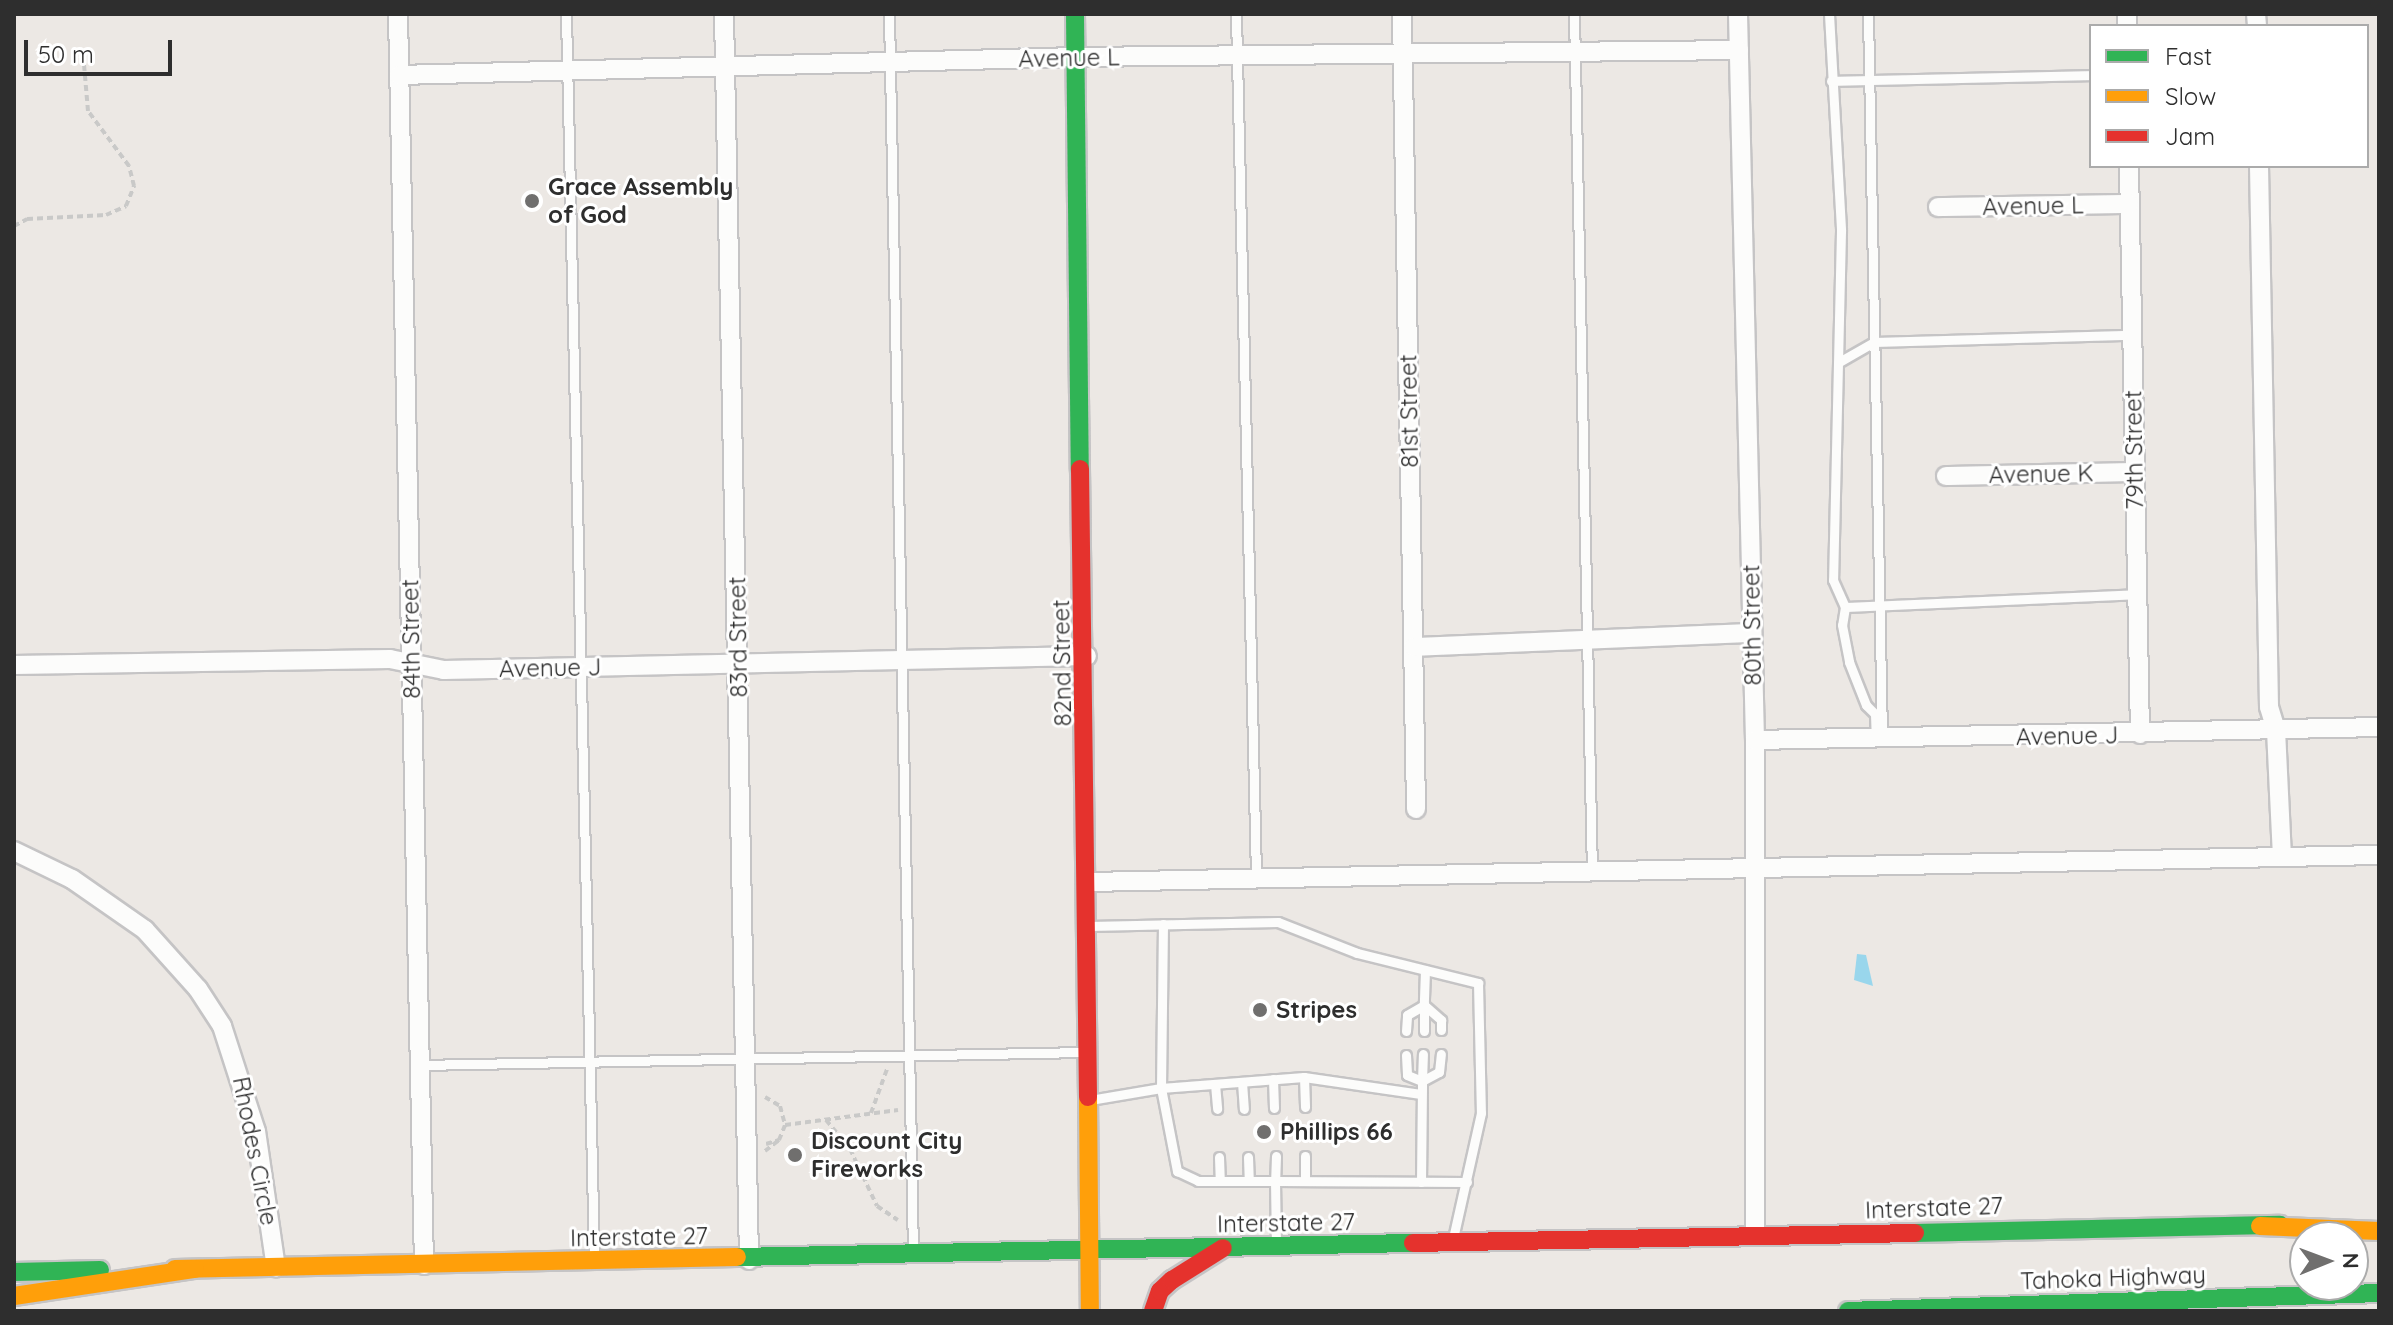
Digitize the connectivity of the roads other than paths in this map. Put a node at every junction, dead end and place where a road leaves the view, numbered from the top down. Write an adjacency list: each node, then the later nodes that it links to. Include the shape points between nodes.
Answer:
1 (398, 14): 20 (street, 84th Street)
2 (566, 14): 19 (lane)
3 (724, 14): 18 (street, 83rd Street)
4 (889, 14): 17 (lane)
5 (1075, 14): 16 (main road, 82nd Street)
6 (1236, 14): 15 (lane)
7 (1402, 14): 14 (street, 81st Street)
8 (1574, 14): 13 (lane)
9 (1738, 14): 12 (street, 80th Street)
10 (1829, 14): 23 (lane)
11 (1868, 14): 22 (lane)
12 (1739, 50): 13 (street, Avenue L); 36 (street, 80th Street)
13 (1575, 52): 14 (street, Avenue L); 37 (lane)
14 (1403, 54): 15 (street, Avenue L); 38 (street, 81st Street)
15 (1237, 56): 16 (street, Avenue L); 56 (lane)
16 (1076, 57): 17 (street, Avenue L); 39 (main road, 82nd Street)
17 (889, 62): 18 (street, Avenue L); 40 (lane)
18 (726, 66): 19 (street, Avenue L); 43 (street, 83rd Street)
19 (568, 70): 20 (street, Avenue L); 44 (lane)
20 (399, 75): 41 (street, 84th Street)
21 (2089, 75): 22 (lane)
22 (1869, 79): 23 (lane); 29 (lane)
23 (1831, 81): 30 (lane, via 1840,159)
24 (2129, 168): 26 (street, 79th Street)
25 (2259, 168): 46 (street, via 2269,707)
26 (2129, 204): 27 (street, Avenue L); 28 (street, 79th Street)
27 (1938, 207)
28 (2132, 335): 29 (lane); 31 (street, 79th Street)
29 (1874, 342): 30 (lane); 34 (lane)
30 (1839, 362): 35 (lane, via 1833,580)
31 (2135, 472): 32 (street, Avenue K); 33 (street, 79th Street)
32 (1946, 476)
33 (2137, 594): 34 (lane); 47 (street, 79th Street)
34 (1879, 603): 35 (lane); 48 (lane)
35 (1845, 607): 48 (lane, via 1842,625 1849,662 1875,714)
36 (1752, 633): 37 (street); 49 (street, 80th Street)
37 (1583, 638): 38 (street); 55 (lane)
38 (1414, 647): 50 (street, 81st Street)
39 (1087, 656): 40 (street, Avenue J); 57 (main road, 82nd Street)
40 (900, 661): 43 (street, Avenue J); 66 (lane)
41 (411, 664): 42 (street, Avenue J, via 390,659); 44 (street, Avenue J, via 444,670); 72 (street, 84th Street)
42 (14, 665)
43 (738, 665): 44 (street, Avenue J); 70 (street, 83rd Street)
44 (579, 667): 71 (lane)
45 (2379, 727): 46 (street, Avenue J)
46 (2276, 730): 47 (street, Avenue J); 53 (street)
47 (2140, 734): 48 (street, Avenue J)
48 (1879, 739): 49 (street, Avenue J)
49 (1755, 740): 54 (street, 80th Street)
50 (1416, 809)
51 (14, 851): 107 (street, Rhodes Circle, via 72,879 145,930 198,989 222,1026 256,1131)
52 (2379, 855): 53 (street)
53 (2282, 856): 54 (street)
54 (1754, 868): 55 (street); 98 (street, 80th Street)
55 (1592, 871): 56 (street)
56 (1256, 877): 57 (street)
57 (1089, 882): 59 (main road, 82nd Street)
58 (1163, 924): 59 (lane); 60 (lane, via 1278,922 1357,953); 78 (lane)
59 (1089, 926): 65 (main road, 82nd Street)
60 (1425, 970): 61 (lane); 94 (lane, via 1478,983 1481,1113)
61 (1424, 1005): 62 (lane, via 1441,1020); 63 (lane, via 1407,1015); 64 (lane)
62 (1441, 1030)
63 (1406, 1031)
64 (1424, 1031)
65 (1086, 1052): 66 (lane); 80 (main road, 82nd Street)
66 (908, 1054): 70 (lane); 103 (lane)
67 (1423, 1054): 75 (lane)
68 (1441, 1054): 75 (lane, via 1439,1072)
69 (1406, 1055): 75 (lane, via 1407,1075)
70 (745, 1058): 71 (lane); 104 (street, 83rd Street, via 754,1152)
71 (589, 1062): 72 (lane); 105 (lane)
72 (420, 1065): 106 (street, 84th Street)
73 (1304, 1077): 74 (lane); 79 (lane); 81 (lane)
74 (1273, 1079): 76 (lane); 82 (lane)
75 (1422, 1081): 79 (lane)
76 (1242, 1082): 77 (lane); 84 (lane)
77 (1215, 1084): 78 (lane); 83 (lane)
78 (1161, 1088): 80 (lane); 89 (lane, via 1177,1171 1198,1181)
79 (1421, 1094): 93 (lane)
80 (1087, 1101): 102 (main road, 82nd Street)
81 (1305, 1107)
82 (1274, 1108)
83 (1217, 1109)
84 (1244, 1109)
85 (1276, 1156): 91 (lane)
86 (1305, 1156): 92 (lane)
87 (1219, 1157): 89 (lane)
88 (1248, 1157): 90 (lane)
89 (1220, 1181): 90 (lane)
90 (1249, 1181): 91 (lane)
91 (1275, 1181): 92 (lane); 100 (lane)
92 (1305, 1181): 93 (lane)
93 (1421, 1182): 94 (lane)
94 (1467, 1182): 99 (lane)
95 (2379, 1220): 96 (main road, Interstate 27)
96 (2260, 1226): 97 (main road); 98 (main road, Interstate 27)
97 (2379, 1231)
98 (1755, 1236): 99 (main road, Interstate 27)
99 (1452, 1243): 100 (main road, Interstate 27)
100 (1276, 1247): 101 (main road, Interstate 27)
101 (1223, 1248): 102 (main road, Interstate 27); 113 (main road, via 1172,1280 1160,1291)
102 (1089, 1252): 103 (main road, Interstate 27); 112 (main road, 82nd Street)
103 (913, 1256): 104 (main road, Interstate 27)
104 (749, 1260): 105 (main road, Interstate 27)
105 (594, 1262): 106 (main road, Interstate 27)
106 (424, 1265): 107 (main road, Interstate 27)
107 (276, 1268): 108 (main road, Interstate 27)
108 (195, 1269): 109 (main road); 111 (main road)
109 (14, 1272)
110 (2379, 1293): 114 (main road, Tahoka Highway)
111 (14, 1296)
112 (1090, 1311)
113 (1153, 1311)
114 (1848, 1311)

